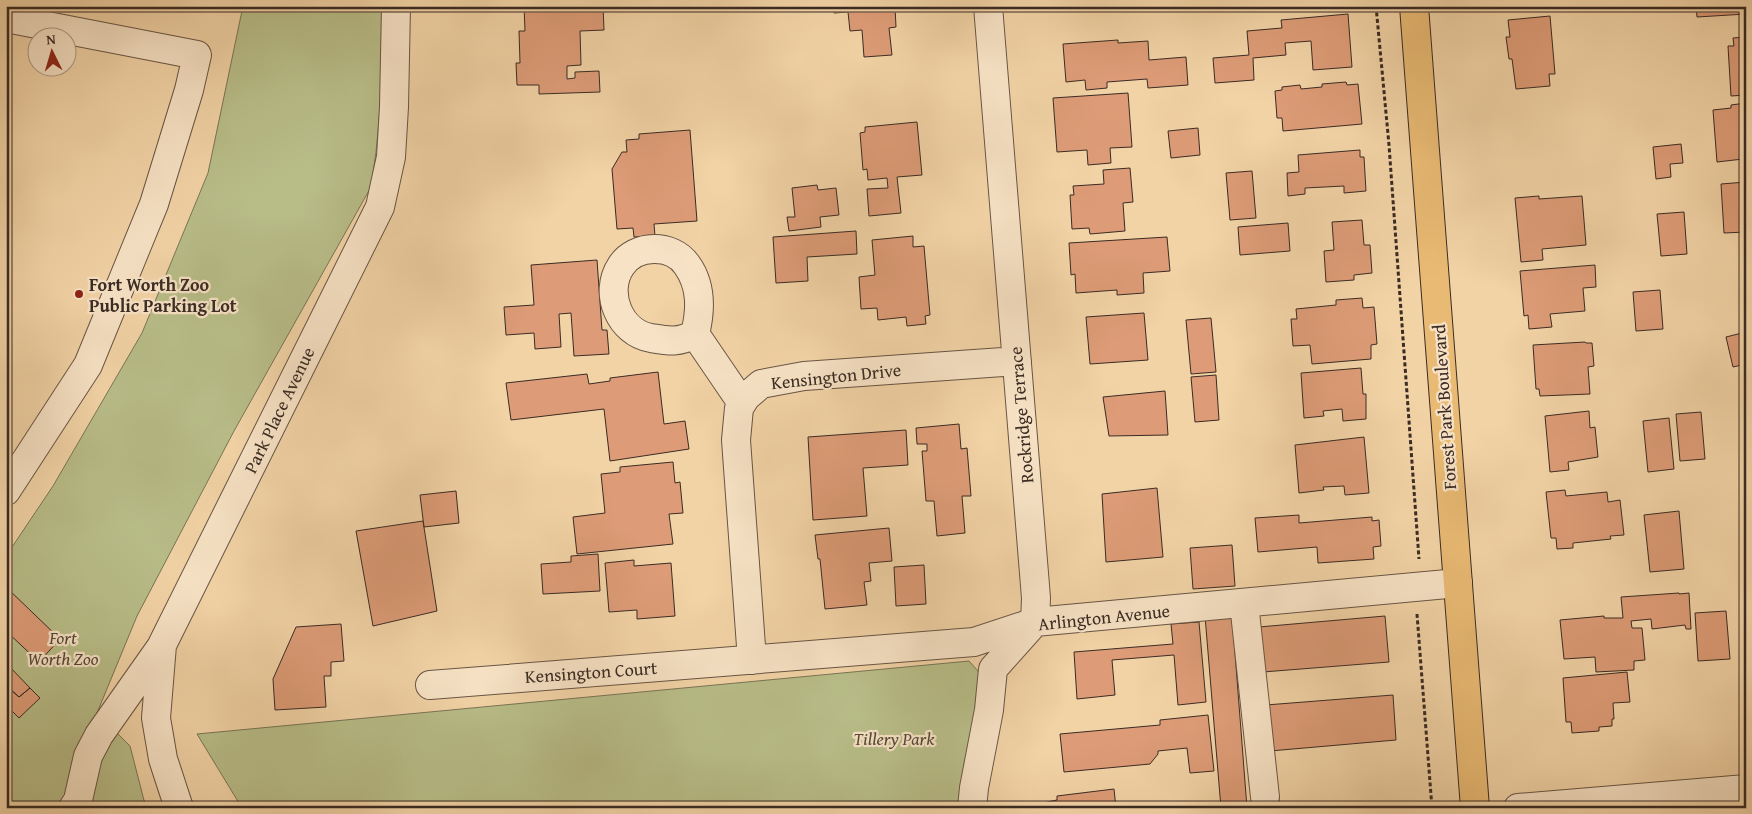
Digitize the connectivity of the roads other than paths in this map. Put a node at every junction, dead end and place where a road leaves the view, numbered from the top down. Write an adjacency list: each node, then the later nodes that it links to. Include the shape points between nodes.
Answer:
1 (396, 6): 12 (street, Park Place Avenue, via 391,157 380,207)
2 (988, 6): 6 (street, Rockridge Terrace)
3 (1414, 6): 9 (main road, Forest Park Boulevard)
4 (6, 18): 8 (street, via 197,55 154,204 88,365)
5 (695, 334): 7 (street)
6 (1017, 362): 7 (street, Kensington Drive, via 804,376 761,384); 11 (street, Rockridge Terrace, via 1036,598)
7 (742, 403): 13 (street, via 736,440)
8 (6, 491)
9 (1458, 583): 10 (street, Arlington Avenue); 20 (main road, Forest Park Boulevard)
10 (1244, 603): 11 (street, Arlington Avenue); 16 (street)
11 (1035, 622): 13 (street, Arlington Avenue, via 974,642); 19 (street, via 994,669)
12 (162, 645): 17 (street, via 88,756 78,800); 18 (street, Park Place Avenue, via 156,718 163,759)
13 (752, 660): 14 (street, Kensington Court)
14 (430, 685)
15 (1746, 789): 21 (street)
16 (1265, 797)
17 (73, 808)
18 (179, 808)
19 (972, 808)
20 (1475, 808)
21 (1518, 808)

